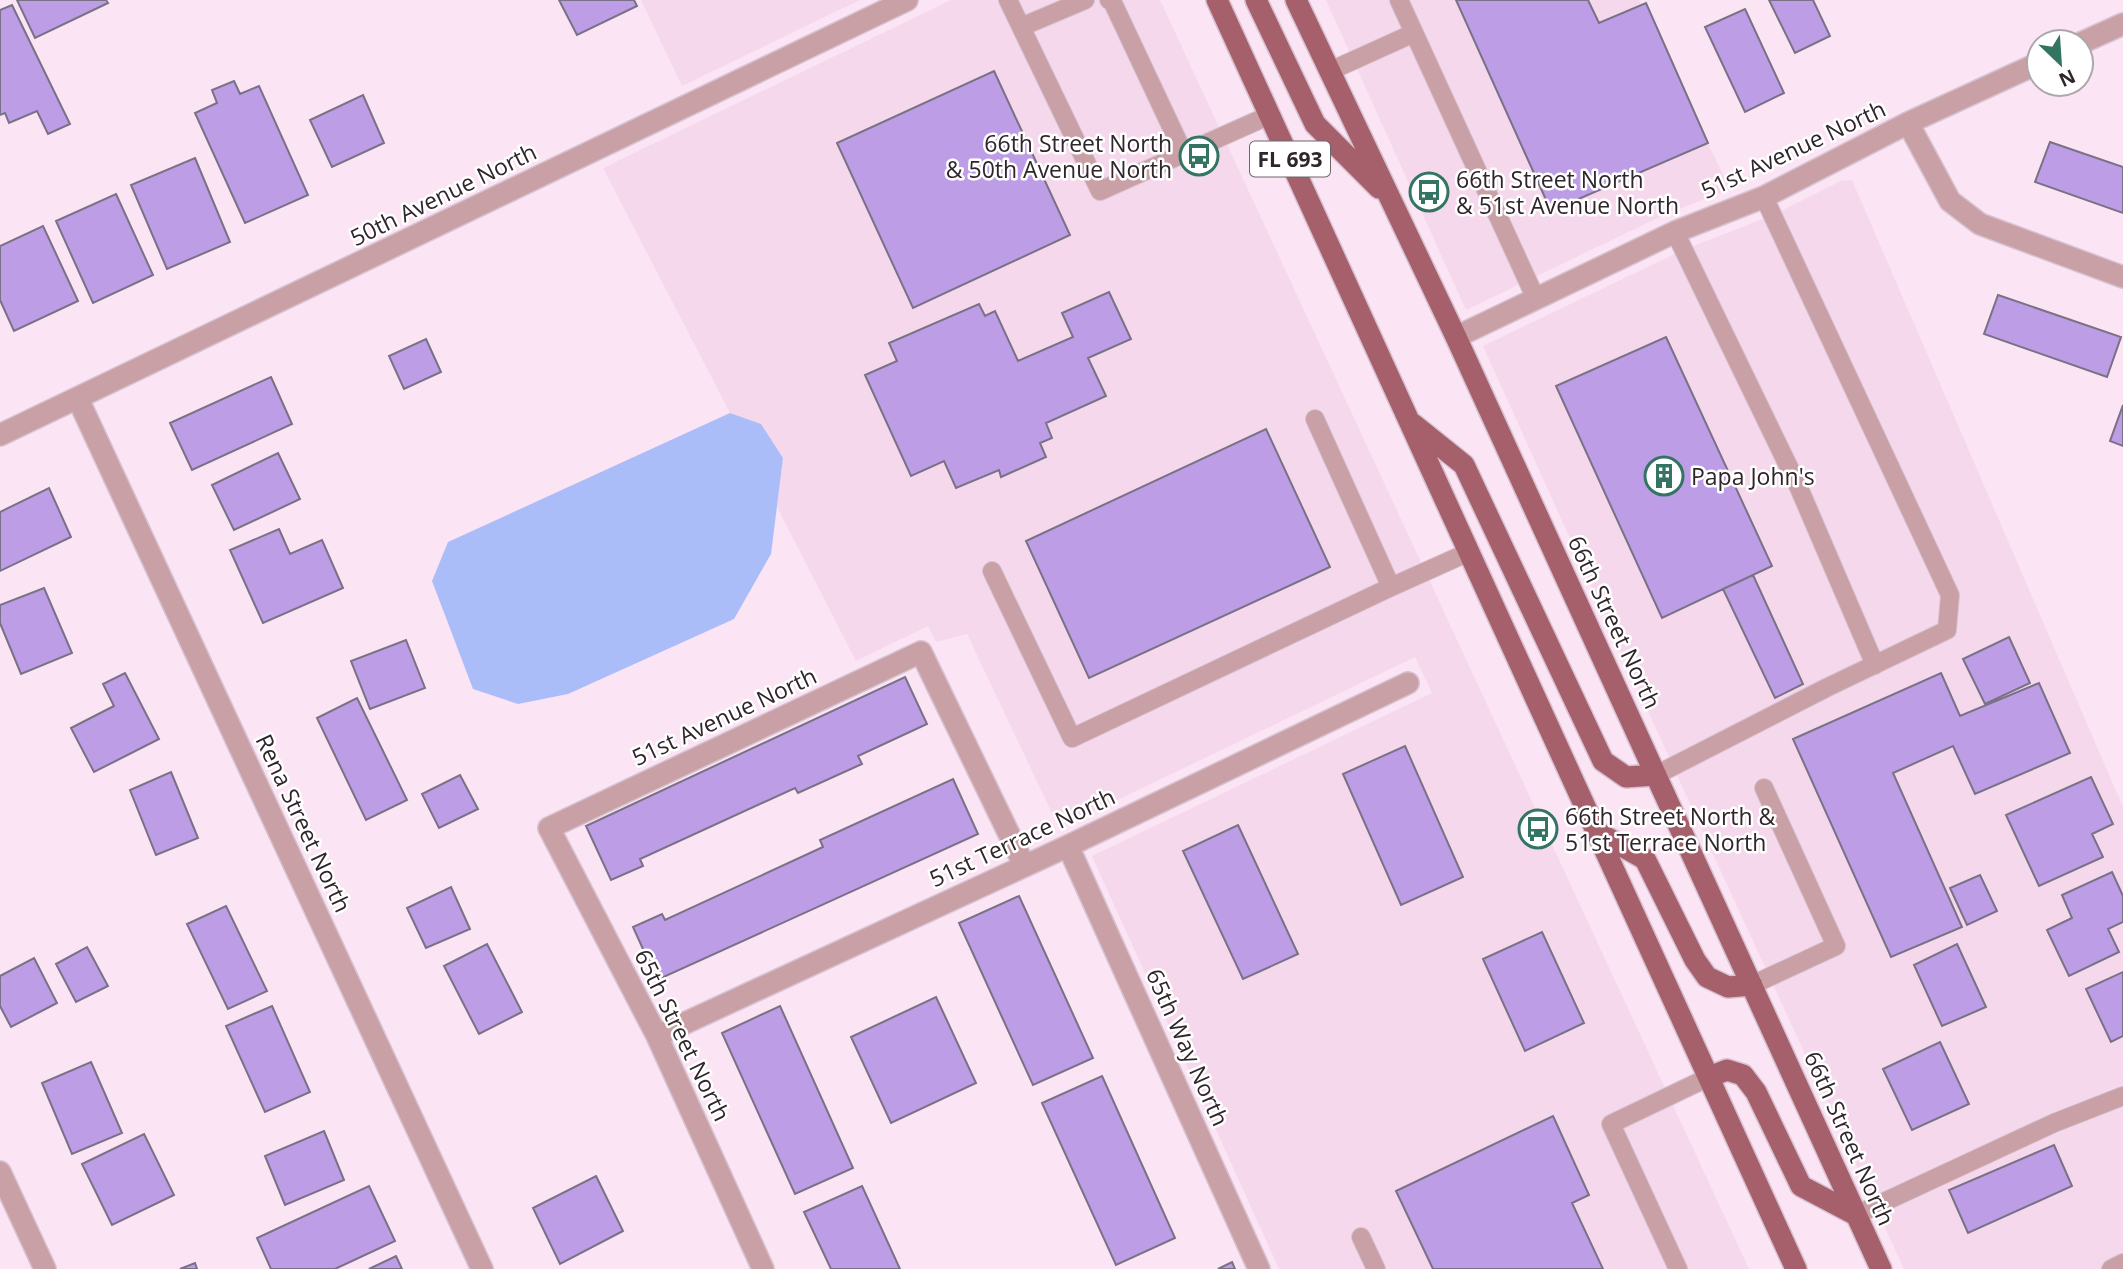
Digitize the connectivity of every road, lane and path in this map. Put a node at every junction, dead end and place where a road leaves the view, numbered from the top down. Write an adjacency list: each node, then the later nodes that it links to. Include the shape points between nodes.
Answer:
1 (908, 0): 24 (street, 50th Avenue North)
2 (1008, 0): 10 (lane)
3 (1085, 0): 10 (lane)
4 (1109, 0): 17 (lane)
5 (1217, 0): 15 (main road, FL 693)
6 (1256, 0): 19 (main road, via 1315,124)
7 (1296, 0): 14 (main road, 66th Street North / FL 693)
8 (1399, 0): 11 (lane)
9 (2123, 24): 12 (street)
10 (1021, 27): 17 (lane, via 1100,191)
11 (1415, 33): 14 (lane); 22 (lane)
12 (2095, 37)
13 (2025, 70): 16 (street, 51st Avenue North)
14 (1330, 71): 19 (main road, 66th Street North / FL 693)
15 (1270, 115): 17 (lane); 26 (main road, FL 693)
16 (1908, 124): 18 (street, 51st Avenue North); 21 (street, via 1950,201 1980,224)
17 (1184, 154)
18 (1764, 197): 20 (street, 51st Avenue North); 31 (lane, via 1950,595 1947,631)
19 (1391, 199): 23 (main road, 66th Street North / FL 693)
20 (1675, 232): 22 (street, 51st Avenue North); 31 (lane, via 1798,488)
21 (2123, 277)
22 (1536, 299): 23 (street, 51st Avenue North)
23 (1456, 337): 33 (main road, 66th Street North / FL 693)
24 (78, 399): 27 (street, 50th Avenue North); 48 (street, Rena Street North)
25 (1315, 419): 30 (lane)
26 (1408, 421): 28 (main road, FL 693); 33 (main road, via 1464,465 1603,761 1626,777)
27 (0, 435)
28 (1469, 552): 30 (lane); 36 (main road, FL 693)
29 (992, 571): 30 (lane, via 1072,738)
30 (1391, 587)
31 (1875, 665): 33 (lane)
32 (1408, 683): 37 (street, 51st Terrace North)
33 (1656, 775): 39 (main road, 66th Street North / FL 693)
34 (1764, 788): 39 (lane, via 1836,946)
35 (549, 828): 38 (street, 51st Avenue North, via 921,652); 40 (street, 65th Street North)
36 (1597, 832): 39 (main road, via 1645,859 1707,977 1728,986); 41 (main road, FL 693)
37 (1068, 846): 38 (street, 51st Terrace North); 50 (street, 65th Way North)
38 (1024, 865): 40 (street, 51st Terrace North)
39 (1752, 985): 44 (main road, 66th Street North / FL 693)
40 (657, 1036): 49 (street, 65th Street North)
41 (1709, 1077): 44 (main road, via 1727,1070 1743,1075 1756,1092 1801,1186); 52 (lane, via 1611,1124); 53 (main road, FL 693)
42 (2123, 1097): 44 (lane, via 2054,1123)
43 (0, 1172): 47 (street)
44 (1856, 1215): 54 (main road, 66th Street North / FL 693)
45 (1361, 1237): 51 (lane)
46 (2123, 1264): 55 (lane)
47 (45, 1269)
48 (482, 1269)
49 (763, 1269)
50 (1259, 1269)
51 (1376, 1269)
52 (1678, 1269)
53 (1796, 1269)
54 (1881, 1269)
55 (2110, 1269)

